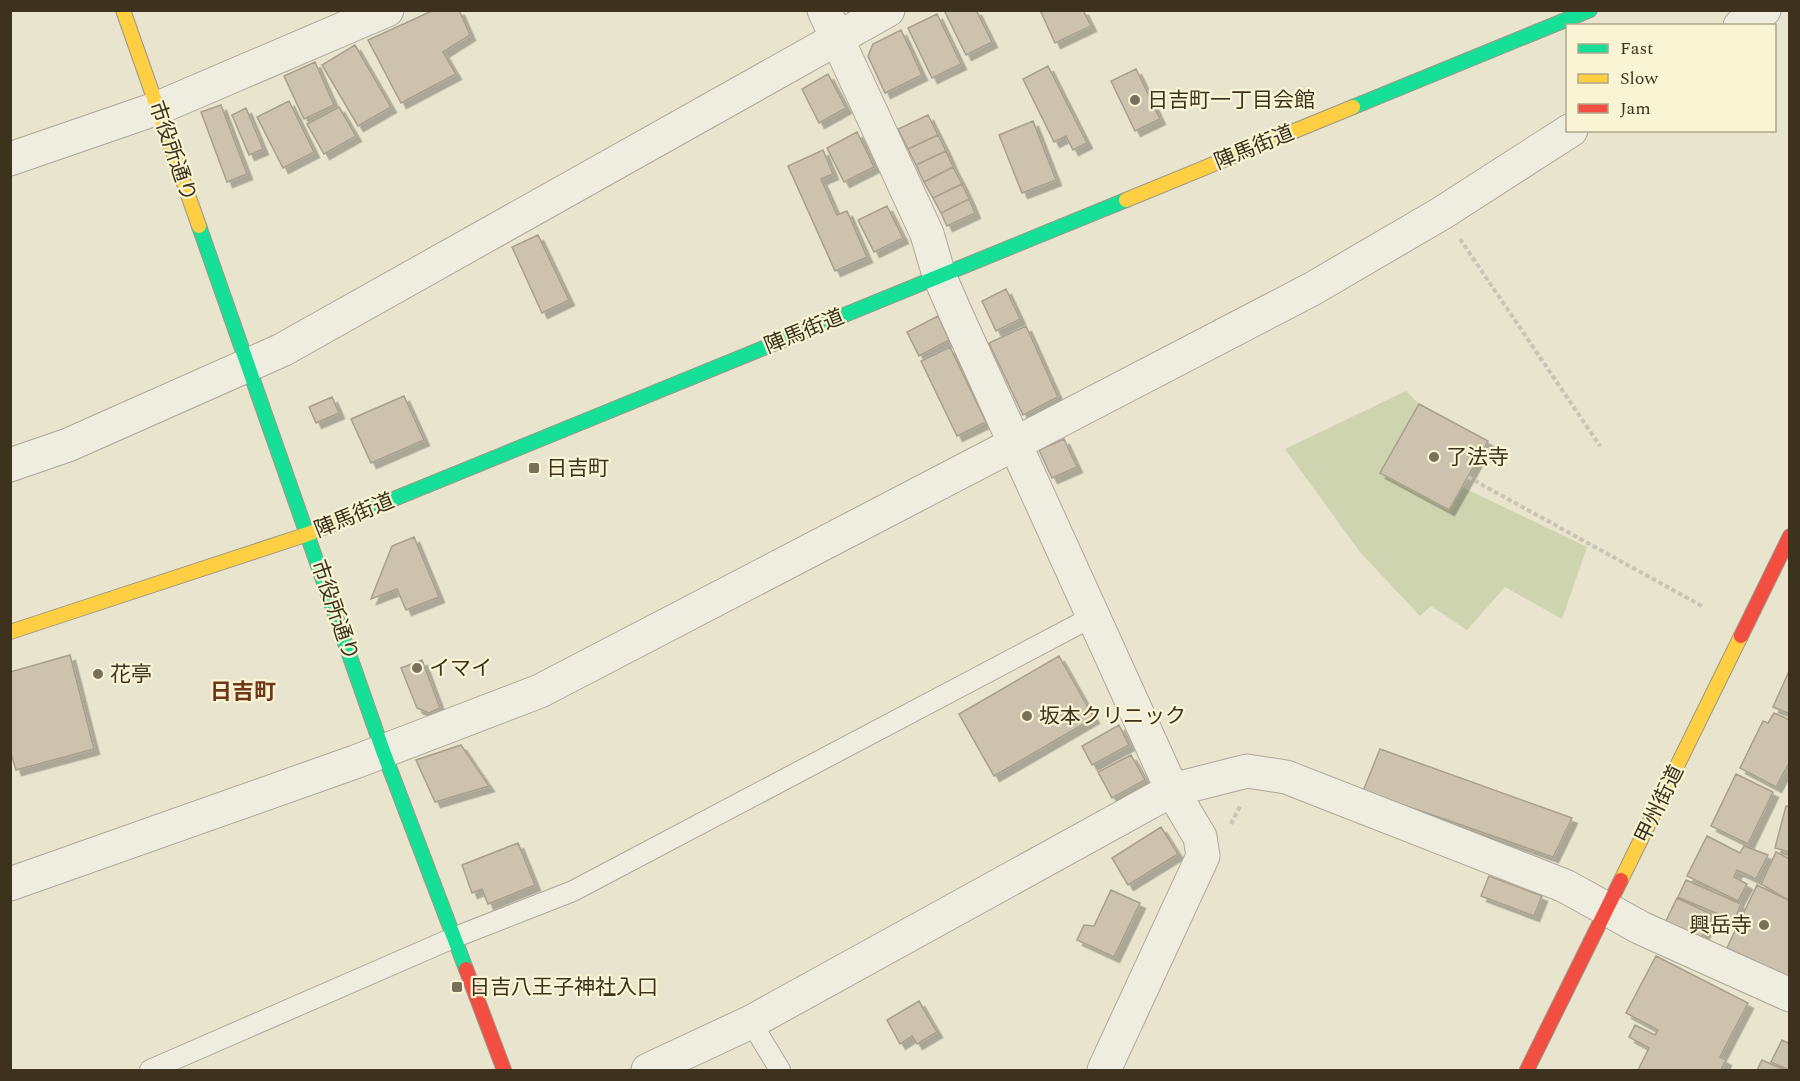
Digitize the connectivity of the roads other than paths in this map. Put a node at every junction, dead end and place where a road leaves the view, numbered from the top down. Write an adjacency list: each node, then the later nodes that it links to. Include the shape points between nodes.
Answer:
1 (123, 10): 9 (main road, 市役所通り)
2 (387, 10): 9 (street)
3 (824, 10): 8 (street)
4 (888, 10): 8 (street)
5 (1590, 10): 12 (main road, 陣馬街道)
6 (1764, 10): 7 (street)
7 (1743, 24)
8 (838, 40): 12 (street, via 927,234); 13 (street)
9 (158, 108): 11 (street); 13 (main road, 市役所通り)
10 (1568, 132): 14 (street, via 1442,213 1312,289)
11 (10, 159)
12 (939, 275): 14 (street); 16 (main road, 陣馬街道)
13 (249, 366): 15 (street, via 68,445); 16 (main road, 市役所通り)
14 (1016, 443): 18 (street); 20 (street, via 540,691)
15 (10, 465)
16 (308, 534): 19 (main road, 陣馬街道); 20 (main road, 市役所通り)
17 (1790, 536): 23 (main road, 甲州街道)
18 (1092, 617): 21 (street); 24 (lane, via 573,891)
19 (10, 632)
20 (383, 751): 22 (street); 24 (main road, 市役所通り)
21 (1172, 790): 23 (street, via 1247,771 1286,777 1565,886); 26 (street); 31 (street, via 1200,837 1203,856)
22 (10, 884)
23 (1606, 909): 25 (street); 32 (main road, 甲州街道)
24 (453, 938): 27 (lane); 28 (main road, 市役所通り)
25 (1790, 994)
26 (751, 1022): 29 (street); 30 (lane)
27 (150, 1071)
28 (504, 1071)
29 (648, 1071)
30 (780, 1071)
31 (1104, 1071)
32 (1527, 1071)

